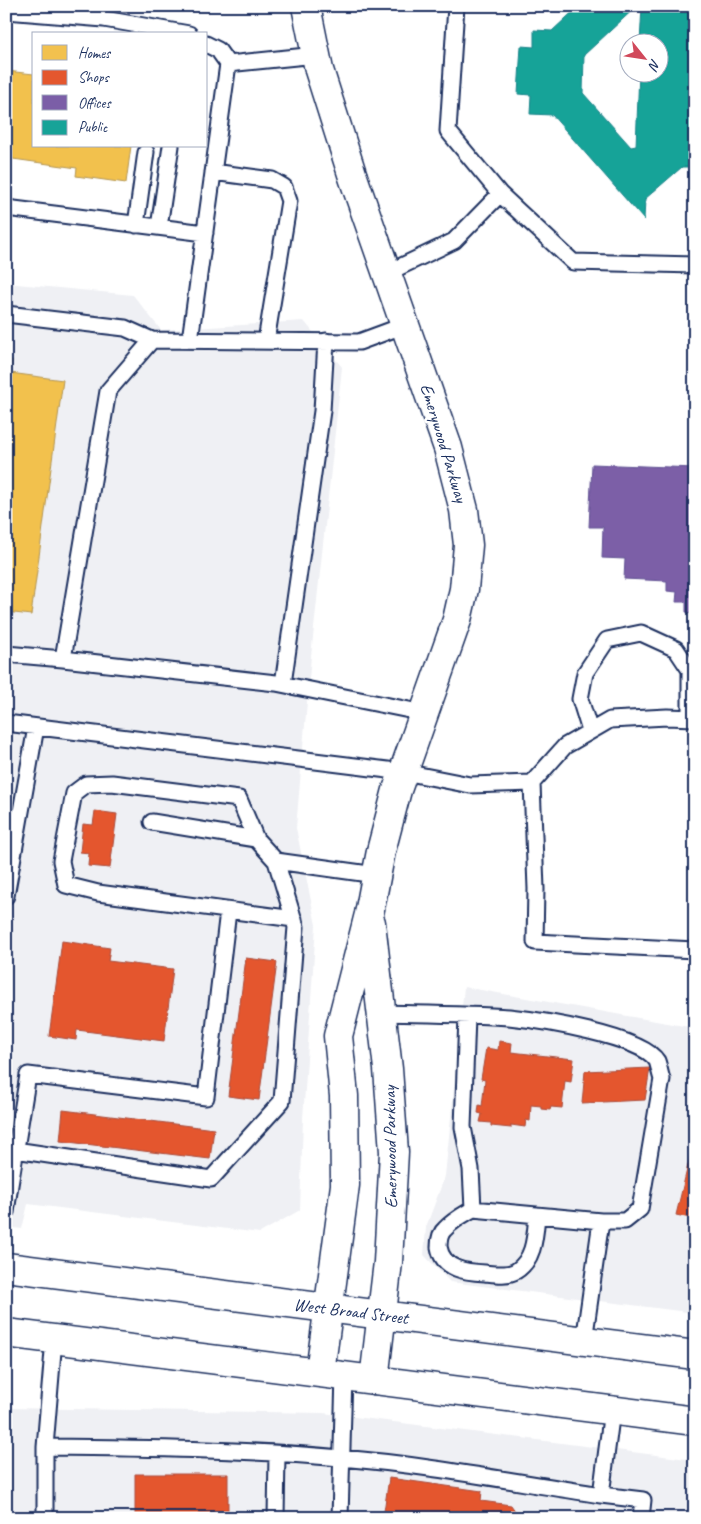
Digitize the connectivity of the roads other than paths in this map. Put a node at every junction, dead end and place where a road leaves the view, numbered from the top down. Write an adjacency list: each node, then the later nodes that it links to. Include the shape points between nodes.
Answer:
1 (306, 6): 6 (street, Emerywood Parkway)
2 (456, 6): 11 (lane, via 448,131)
3 (6, 11): 4 (lane, via 104,19)
4 (177, 32)
5 (208, 45): 7 (lane, via 218,50)
6 (316, 55): 7 (lane); 17 (street, Emerywood Parkway)
7 (228, 64): 10 (lane)
8 (171, 148): 14 (lane)
9 (146, 152): 13 (lane)
10 (213, 172): 15 (lane); 22 (lane, via 272,180 284,187 289,201)
11 (500, 194): 16 (lane, via 573,262); 17 (lane, via 454,241)
12 (6, 208): 13 (lane)
13 (136, 225): 14 (lane)
14 (159, 227): 15 (lane)
15 (205, 234): 21 (lane)
16 (695, 265)
17 (387, 274): 19 (street, Emerywood Parkway)
18 (6, 314): 20 (lane, via 125,328)
19 (405, 325): 23 (lane, via 359,342); 27 (street, Emerywood Parkway, via 459,485 468,545 457,620)
20 (152, 340): 21 (lane); 25 (lane, via 108,391)
21 (190, 340): 22 (lane)
22 (266, 341): 23 (lane)
23 (326, 341): 26 (lane, via 322,411)
24 (6, 654): 25 (lane)
25 (63, 659): 26 (lane)
26 (283, 684): 27 (lane)
27 (424, 713): 32 (street, Emerywood Parkway)
28 (692, 718): 31 (lane, via 610,720); 31 (lane, via 690,670 676,649 641,633 607,640 585,673 580,699)
29 (6, 723): 30 (lane)
30 (36, 727): 32 (lane); 38 (lane)
31 (590, 731): 33 (lane, via 565,746)
32 (404, 772): 33 (lane, via 470,784); 37 (street, Emerywood Parkway)
33 (532, 783): 42 (lane, via 535,942)
34 (152, 822): 35 (lane)
35 (256, 839): 36 (lane); 39 (lane, via 239,799 112,783 86,784 74,793 62,861 66,885 98,893)
36 (276, 861): 37 (lane); 41 (lane)
37 (376, 875): 40 (street, Emerywood Parkway)
38 (6, 896)
39 (228, 911): 41 (lane); 45 (lane, via 206,1097 28,1075)
40 (369, 914): 43 (street, Emerywood Parkway); 52 (street, Emerywood Parkway, via 338,1036 344,1096 345,1185)
41 (294, 919): 45 (lane, via 296,927 282,1101 211,1179)
42 (695, 950)
43 (382, 1013): 44 (lane); 53 (street, Emerywood Parkway, via 394,1175)
44 (467, 1016): 47 (lane, via 463,1126 471,1169); 50 (lane, via 510,1018 624,1040 643,1049 656,1061 662,1080 640,1208 625,1221)
45 (15, 1150): 46 (lane)
46 (8, 1185): 48 (lane)
47 (473, 1209): 49 (lane); 49 (lane, via 443,1230 439,1241 448,1264 468,1272 507,1274 516,1271 531,1252)
48 (6, 1212)
49 (536, 1215): 50 (lane)
50 (601, 1221): 56 (lane)
51 (6, 1267): 52 (street, West Broad Street)
52 (329, 1308): 53 (street, West Broad Street); 58 (street, Emerywood Parkway)
53 (382, 1315): 56 (street, West Broad Street); 59 (street, Emerywood Parkway)
54 (6, 1333): 55 (street)
55 (54, 1339): 58 (street); 62 (lane)
56 (584, 1341): 57 (street, West Broad Street)
57 (695, 1356)
58 (332, 1374): 59 (street); 64 (lane)
59 (374, 1380): 60 (street)
60 (612, 1410): 61 (street); 65 (lane)
61 (695, 1421)
62 (45, 1447): 63 (lane); 66 (lane)
63 (277, 1454): 64 (lane); 67 (lane)
64 (341, 1458): 65 (lane); 68 (lane)
65 (601, 1495): 69 (lane, via 643,1500)
66 (45, 1518)
67 (276, 1518)
68 (340, 1518)
69 (641, 1518)

